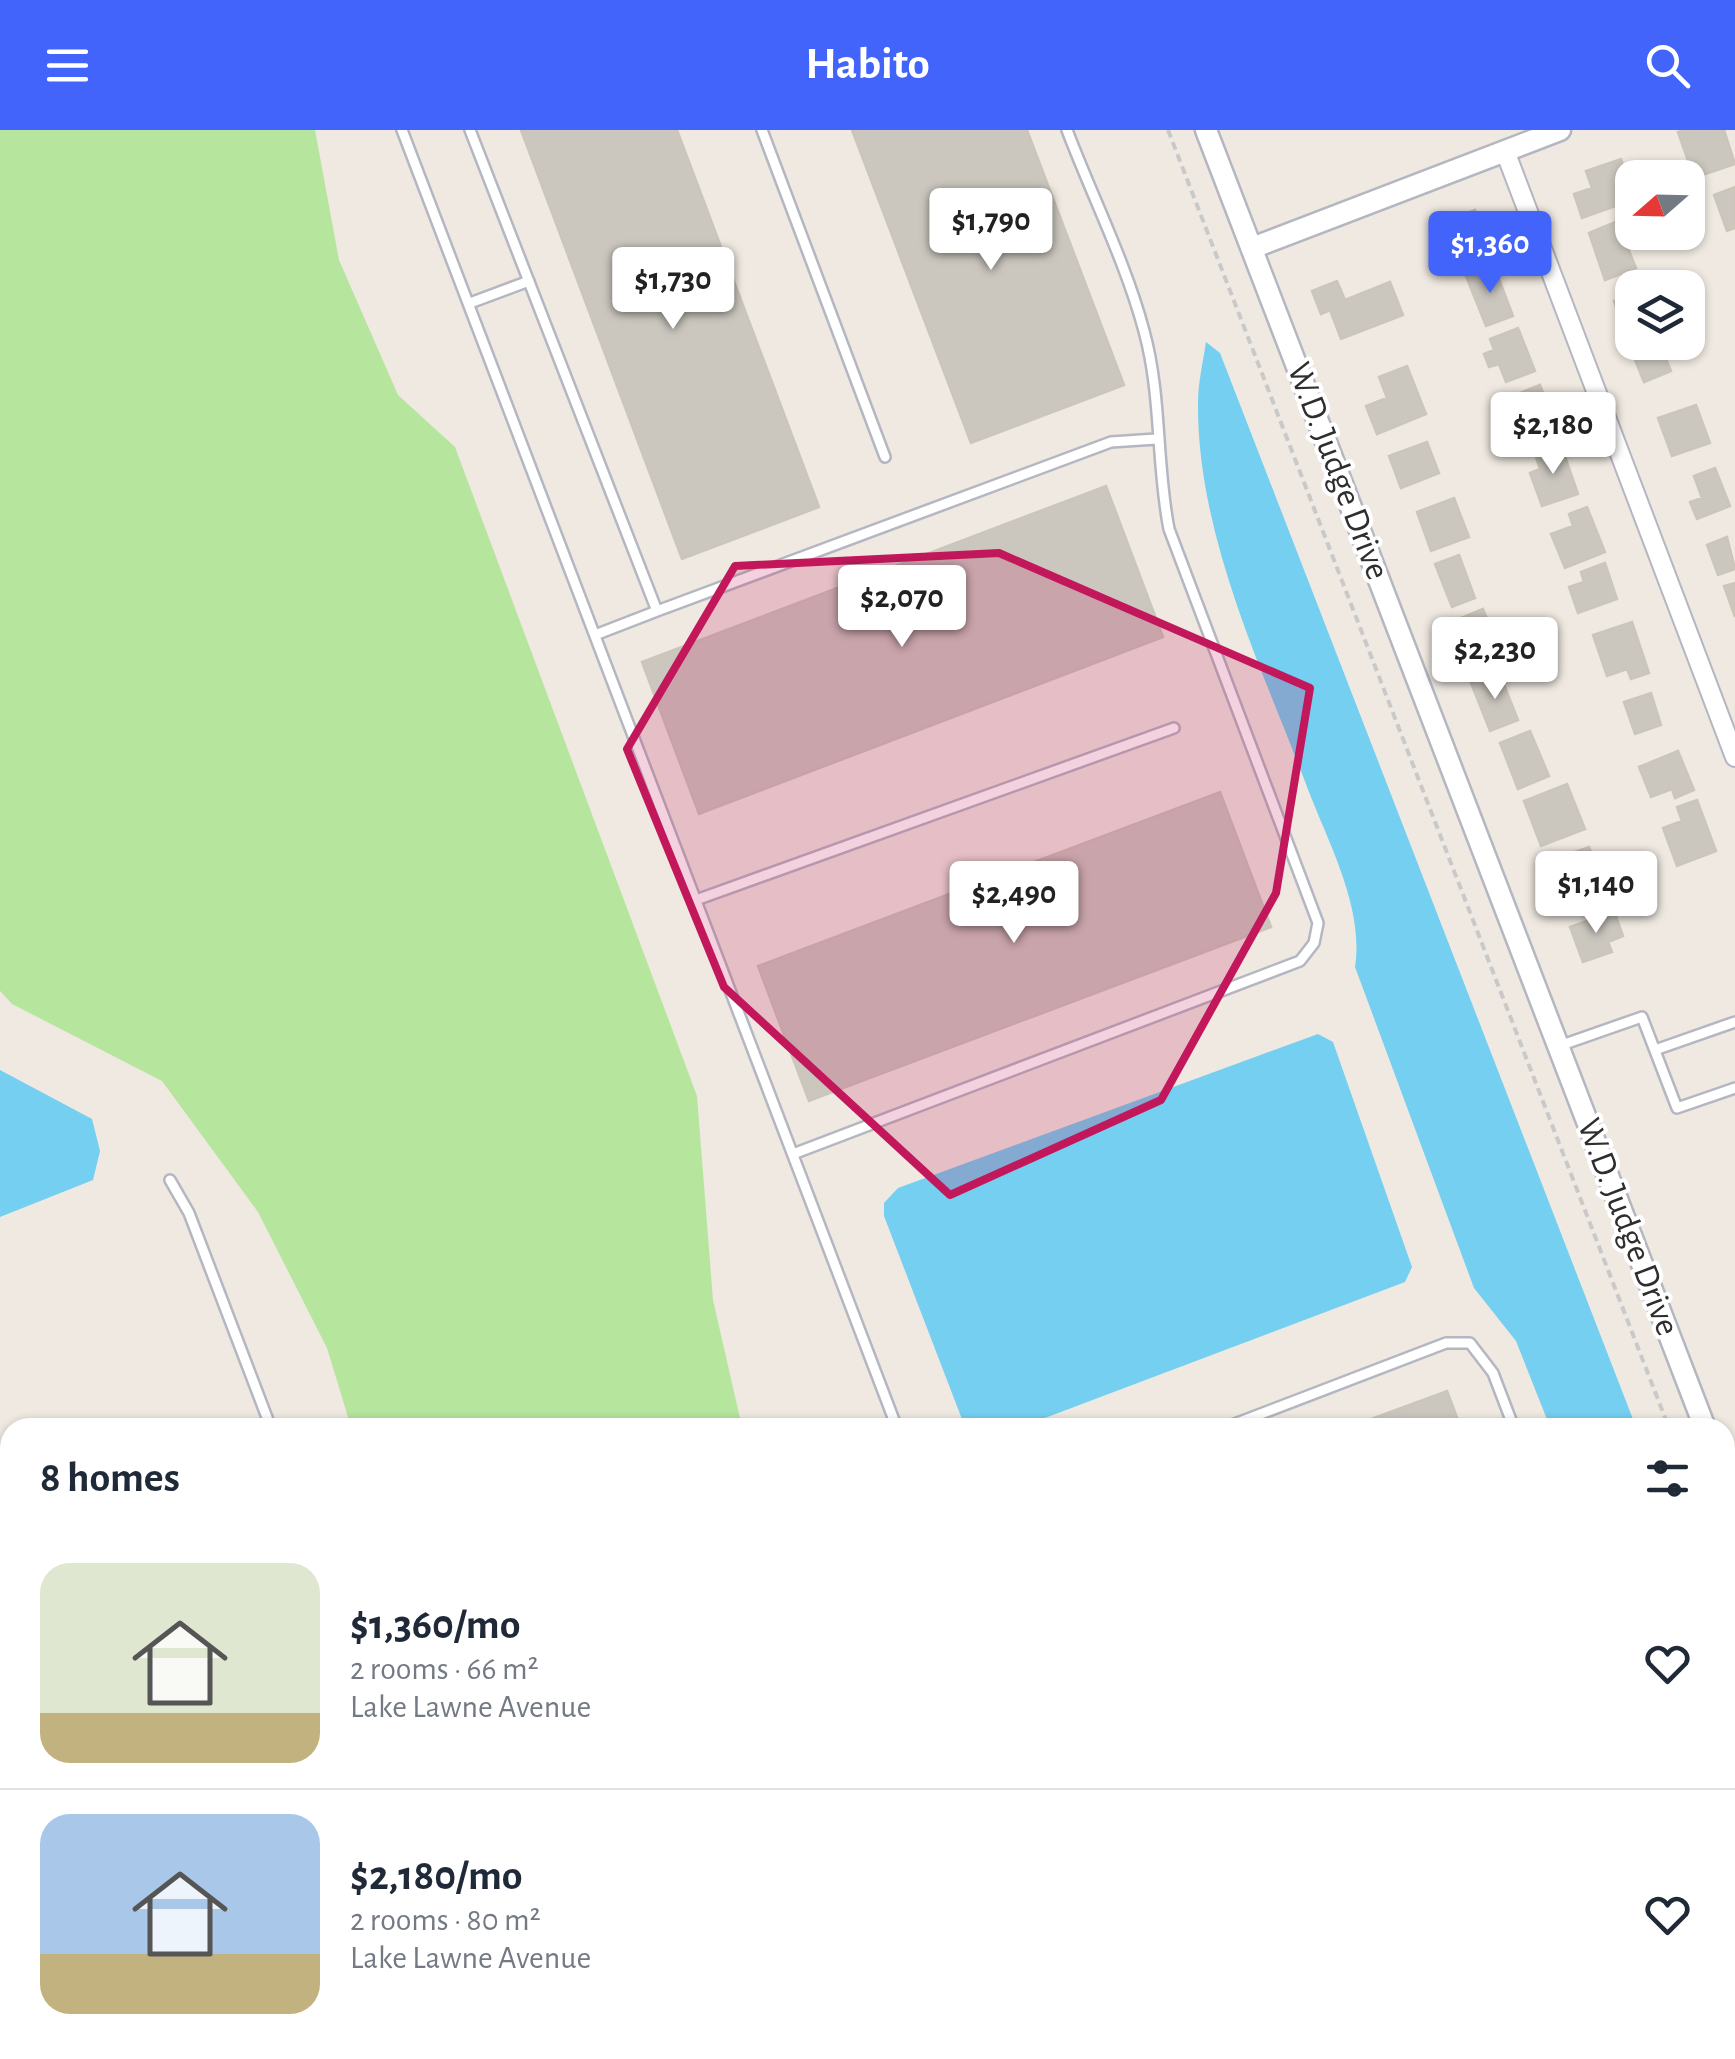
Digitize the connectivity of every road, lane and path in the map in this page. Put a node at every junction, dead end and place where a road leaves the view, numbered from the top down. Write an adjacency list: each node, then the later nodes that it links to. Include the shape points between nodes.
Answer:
1 (402, 130): 11 (lane)
2 (470, 130): 10 (lane)
3 (762, 130): 13 (lane)
4 (1067, 130): 12 (lane, via 1144,330)
5 (1168, 130): 29 (path)
6 (1206, 130): 9 (street, W.D. Judge Drive)
7 (1560, 130): 8 (street)
8 (1505, 151): 9 (street); 17 (street)
9 (1252, 248): 20 (street, W.D. Judge Drive)
10 (529, 281): 11 (lane); 14 (lane)
11 (470, 303): 15 (lane)
12 (1156, 439): 14 (lane, via 1111,442); 23 (lane, via 1169,529 1318,924 1314,944 1300,961)
13 (885, 457)
14 (657, 611): 15 (lane)
15 (595, 634): 18 (lane)
16 (1174, 728): 18 (lane)
17 (1735, 757)
18 (696, 900): 23 (lane)
19 (1735, 1022): 21 (lane)
20 (1559, 1046): 21 (lane, via 1642,1017); 30 (street, W.D. Judge Drive)
21 (1654, 1050): 22 (lane, via 1677,1108)
22 (1735, 1088)
23 (793, 1154): 26 (lane)
24 (170, 1180): 25 (lane, via 189,1213)
25 (266, 1418)
26 (893, 1418)
27 (1250, 1418): 28 (lane, via 1446,1343 1470,1343 1493,1373)
28 (1510, 1418)
29 (1665, 1418)
30 (1701, 1418)

